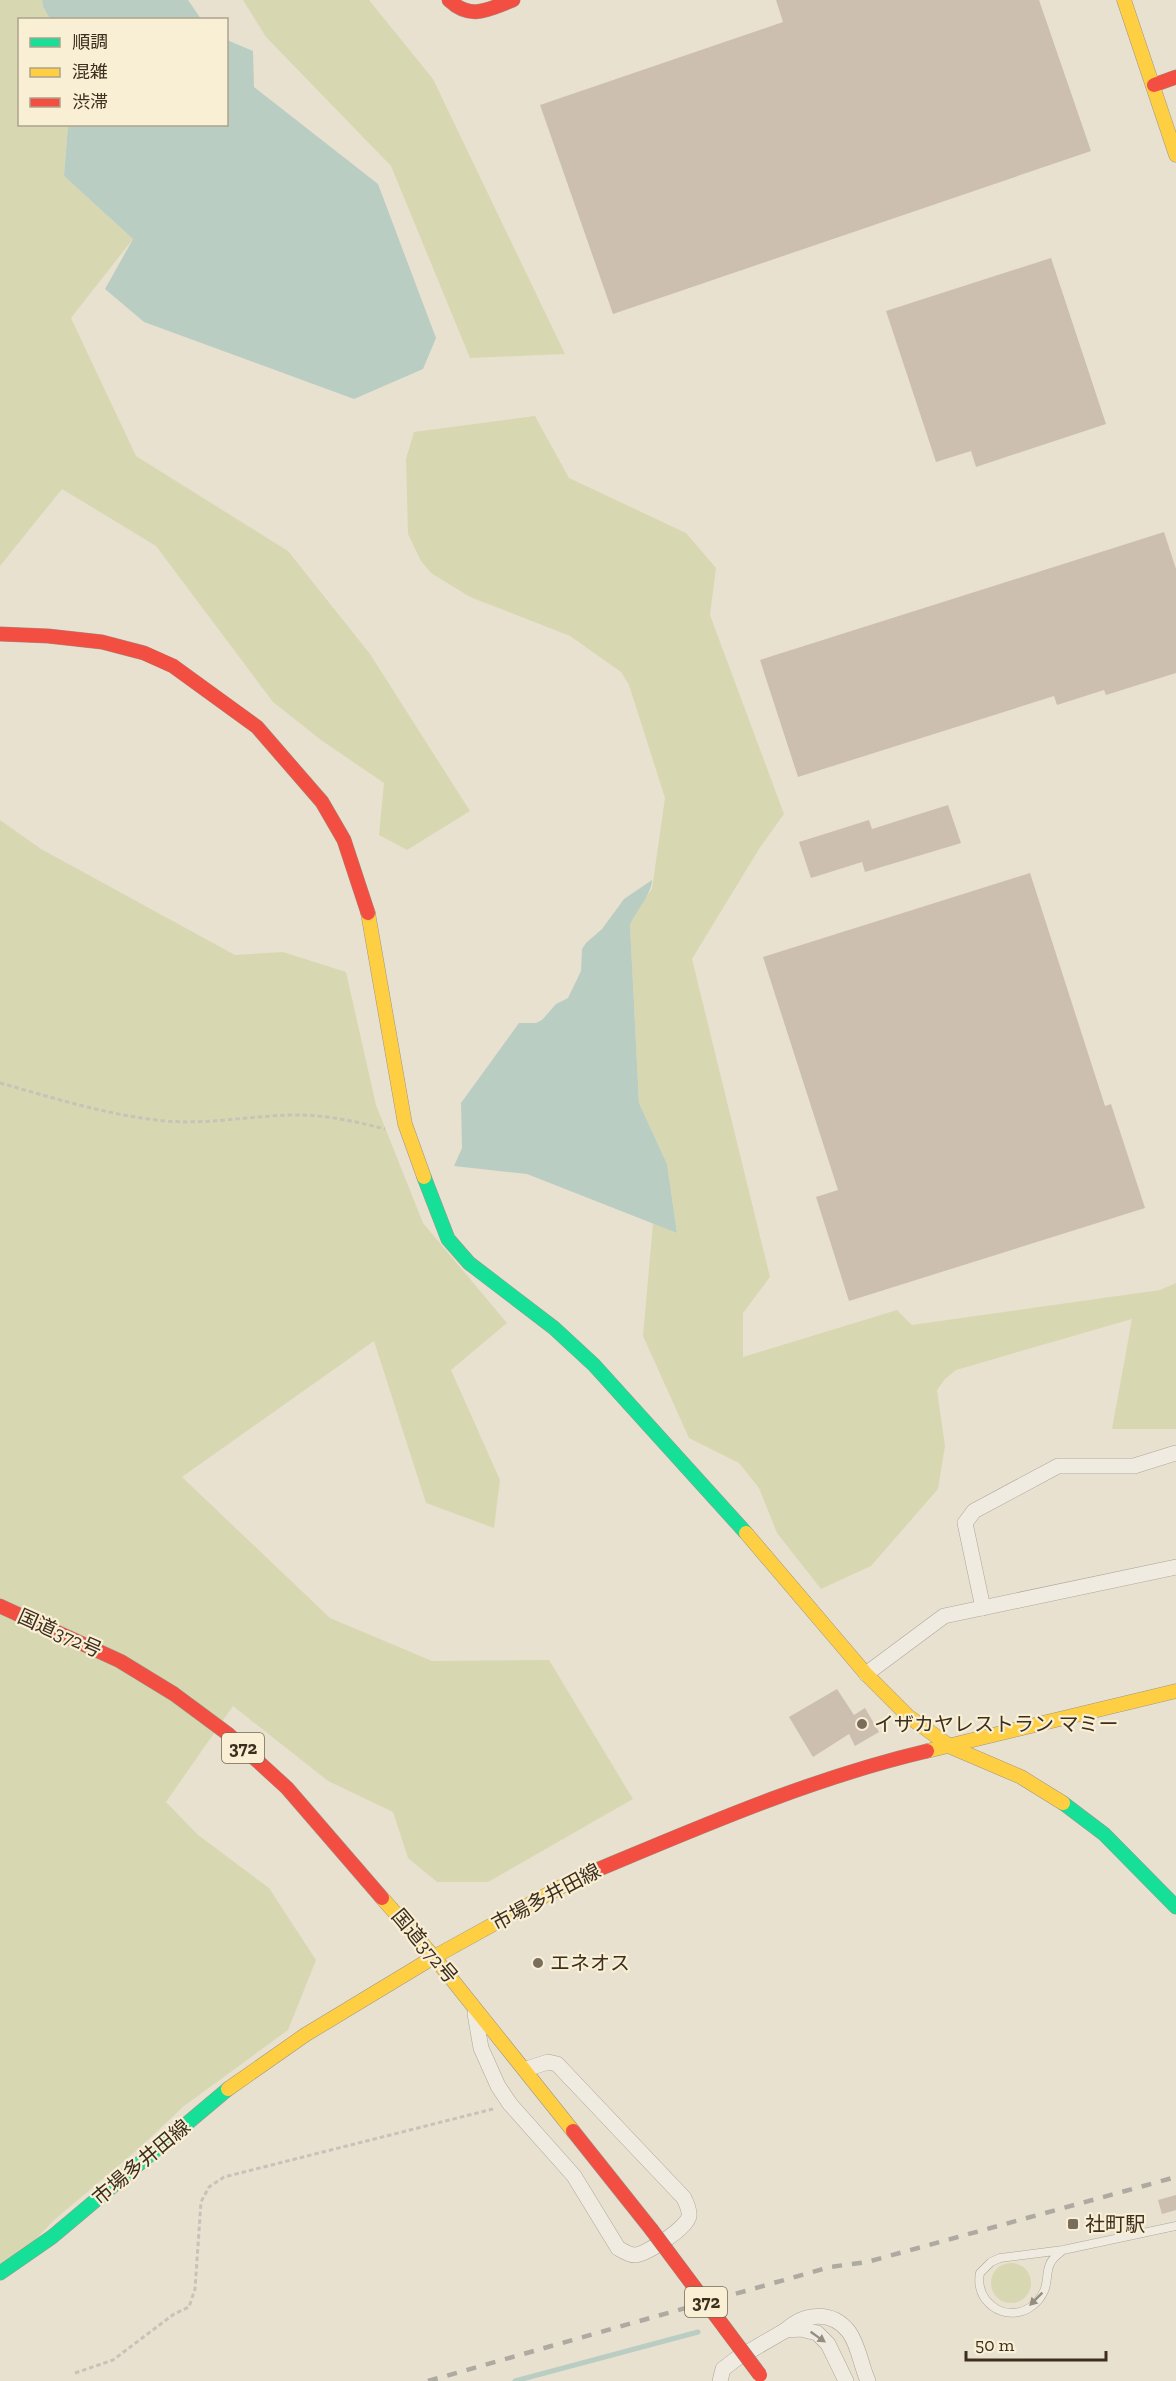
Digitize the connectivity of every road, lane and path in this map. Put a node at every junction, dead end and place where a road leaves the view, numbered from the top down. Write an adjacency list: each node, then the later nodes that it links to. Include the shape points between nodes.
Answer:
1 (449, 0): 2 (main road, via 464,13 475,13)
2 (513, 0)
3 (1124, 0): 5 (main road)
4 (1176, 77): 5 (main road)
5 (1154, 85): 6 (main road)
6 (1176, 155)
7 (0, 634): 9 (main road, via 102,642 144,653 173,666 257,727 322,802 344,840 367,906)
8 (0, 1083): 9 (path, via 91,1108 165,1121 303,1115 352,1120)
9 (408, 1135): 14 (main road, via 448,1239 469,1263 554,1328 594,1365 708,1489)
10 (1176, 1453): 13 (street, via 1134,1466 1058,1466 974,1511 965,1523)
11 (1176, 1567): 13 (street)
12 (0, 1606): 18 (main road, 国道372号 / 372, via 120,1661 228,1734 287,1788)
13 (983, 1608): 14 (street, via 944,1617)
14 (866, 1674): 16 (main road, via 908,1716)
15 (1176, 1691): 16 (main road, 市場多井田線)
16 (951, 1747): 17 (main road, via 1021,1777 1055,1797 1104,1834); 18 (main road, 市場多井田線, via 876,1763 721,1818 578,1878)
17 (1176, 1906)
18 (434, 1957): 19 (main road, 国道372号 / 372); 24 (main road, 市場多井田線, via 305,2035 220,2095 52,2237)
19 (474, 2006): 20 (main road, 国道372号 / 372); 21 (street, via 481,2048)
20 (526, 2069): 21 (street, via 548,2062 557,2064 684,2198 689,2209 686,2223 646,2251 635,2255 618,2248 574,2176); 27 (main road, 国道372号 / 372, bridge)
21 (510, 2104): 26 (path, via 224,2177 208,2187 201,2202 195,2289 189,2307 114,2360)
22 (1176, 2226): 23 (lane)
23 (1063, 2250): 23 (lane, one-way to 23, via 1050,2264 1043,2293 1026,2309 1019,2313 1000,2312 986,2300 979,2280 991,2262)
24 (0, 2273)
25 (786, 2330): 28 (street, via 736,2359 723,2370); 29 (street, one-way to 29, via 817,2334 828,2344); 30 (street, via 795,2322 818,2316 837,2322 848,2332)
26 (75, 2373)
27 (762, 2378)
28 (720, 2381)
29 (846, 2381)
30 (868, 2381)

